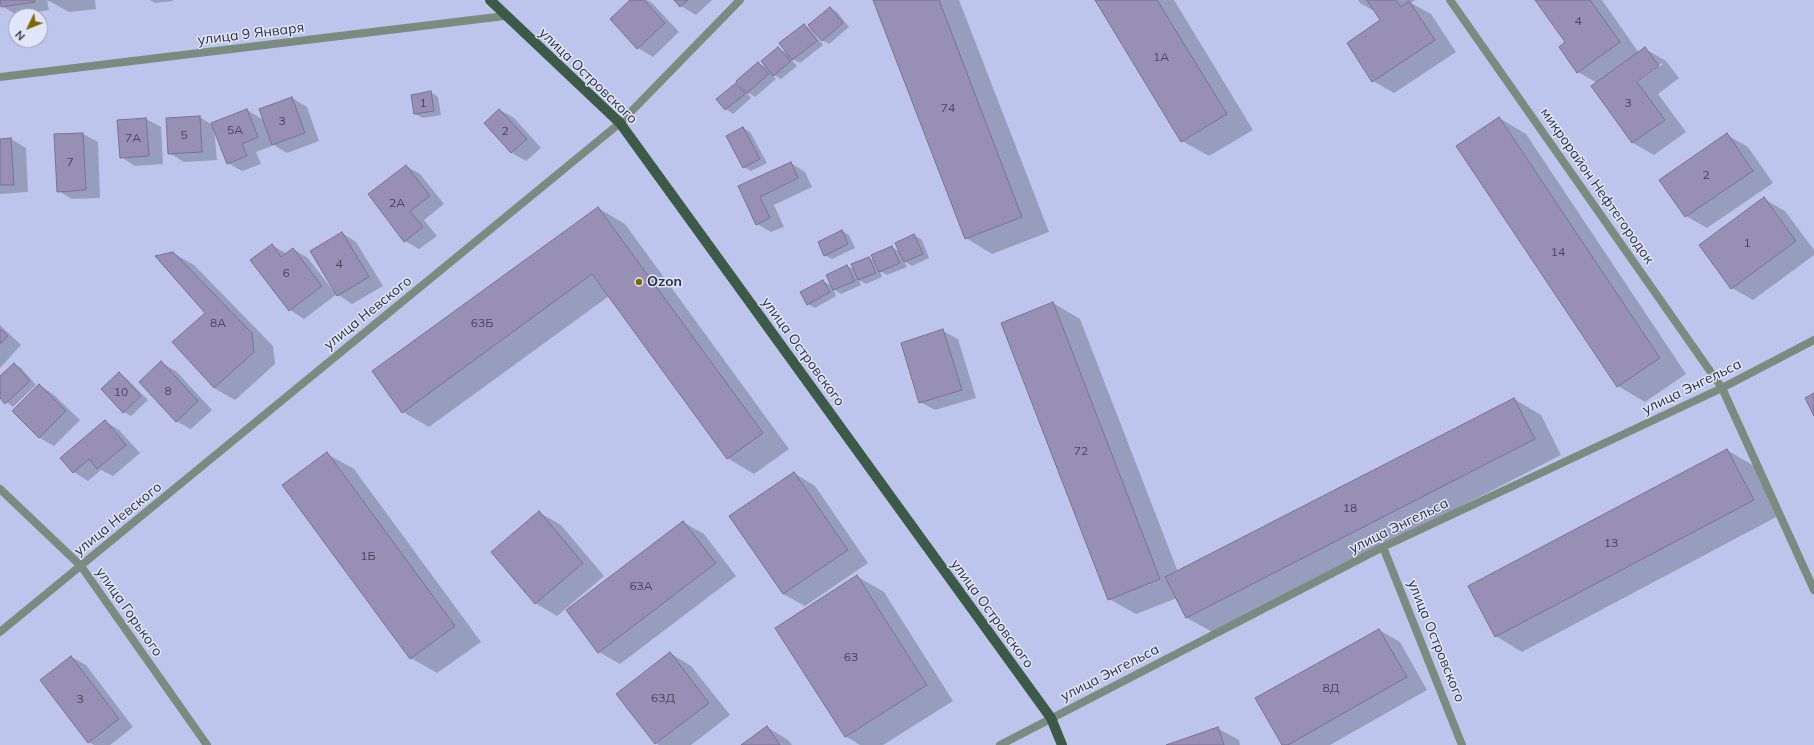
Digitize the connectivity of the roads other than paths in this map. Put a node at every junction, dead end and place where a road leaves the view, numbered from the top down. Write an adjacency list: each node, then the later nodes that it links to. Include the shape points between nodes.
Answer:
1 (490, 0): 4 (main road, улица Островского)
2 (740, 0): 6 (street, улица Невского)
3 (1450, 0): 8 (street, микрорайон Нефтегородок)
4 (506, 16): 5 (street, улица 9 Января); 6 (main road, улица Островского)
5 (0, 77)
6 (620, 123): 11 (street, улица Невского); 14 (main road, улица Островского)
7 (1814, 340): 8 (street, улица Энгельса)
8 (1722, 388): 10 (street, улица Энгельса); 12 (street, микрорайон Нефтегородок)
9 (0, 489): 11 (street, улица Горького)
10 (1383, 547): 14 (street, улица Энгельса); 18 (street, улица Островского)
11 (81, 566): 13 (street, улица Невского); 15 (street, улица Горького)
12 (1814, 590)
13 (0, 632)
14 (1051, 718): 16 (street, улица Энгельса); 17 (main road, улица Островского)
15 (207, 745)
16 (1000, 745)
17 (1062, 745)
18 (1462, 745)

